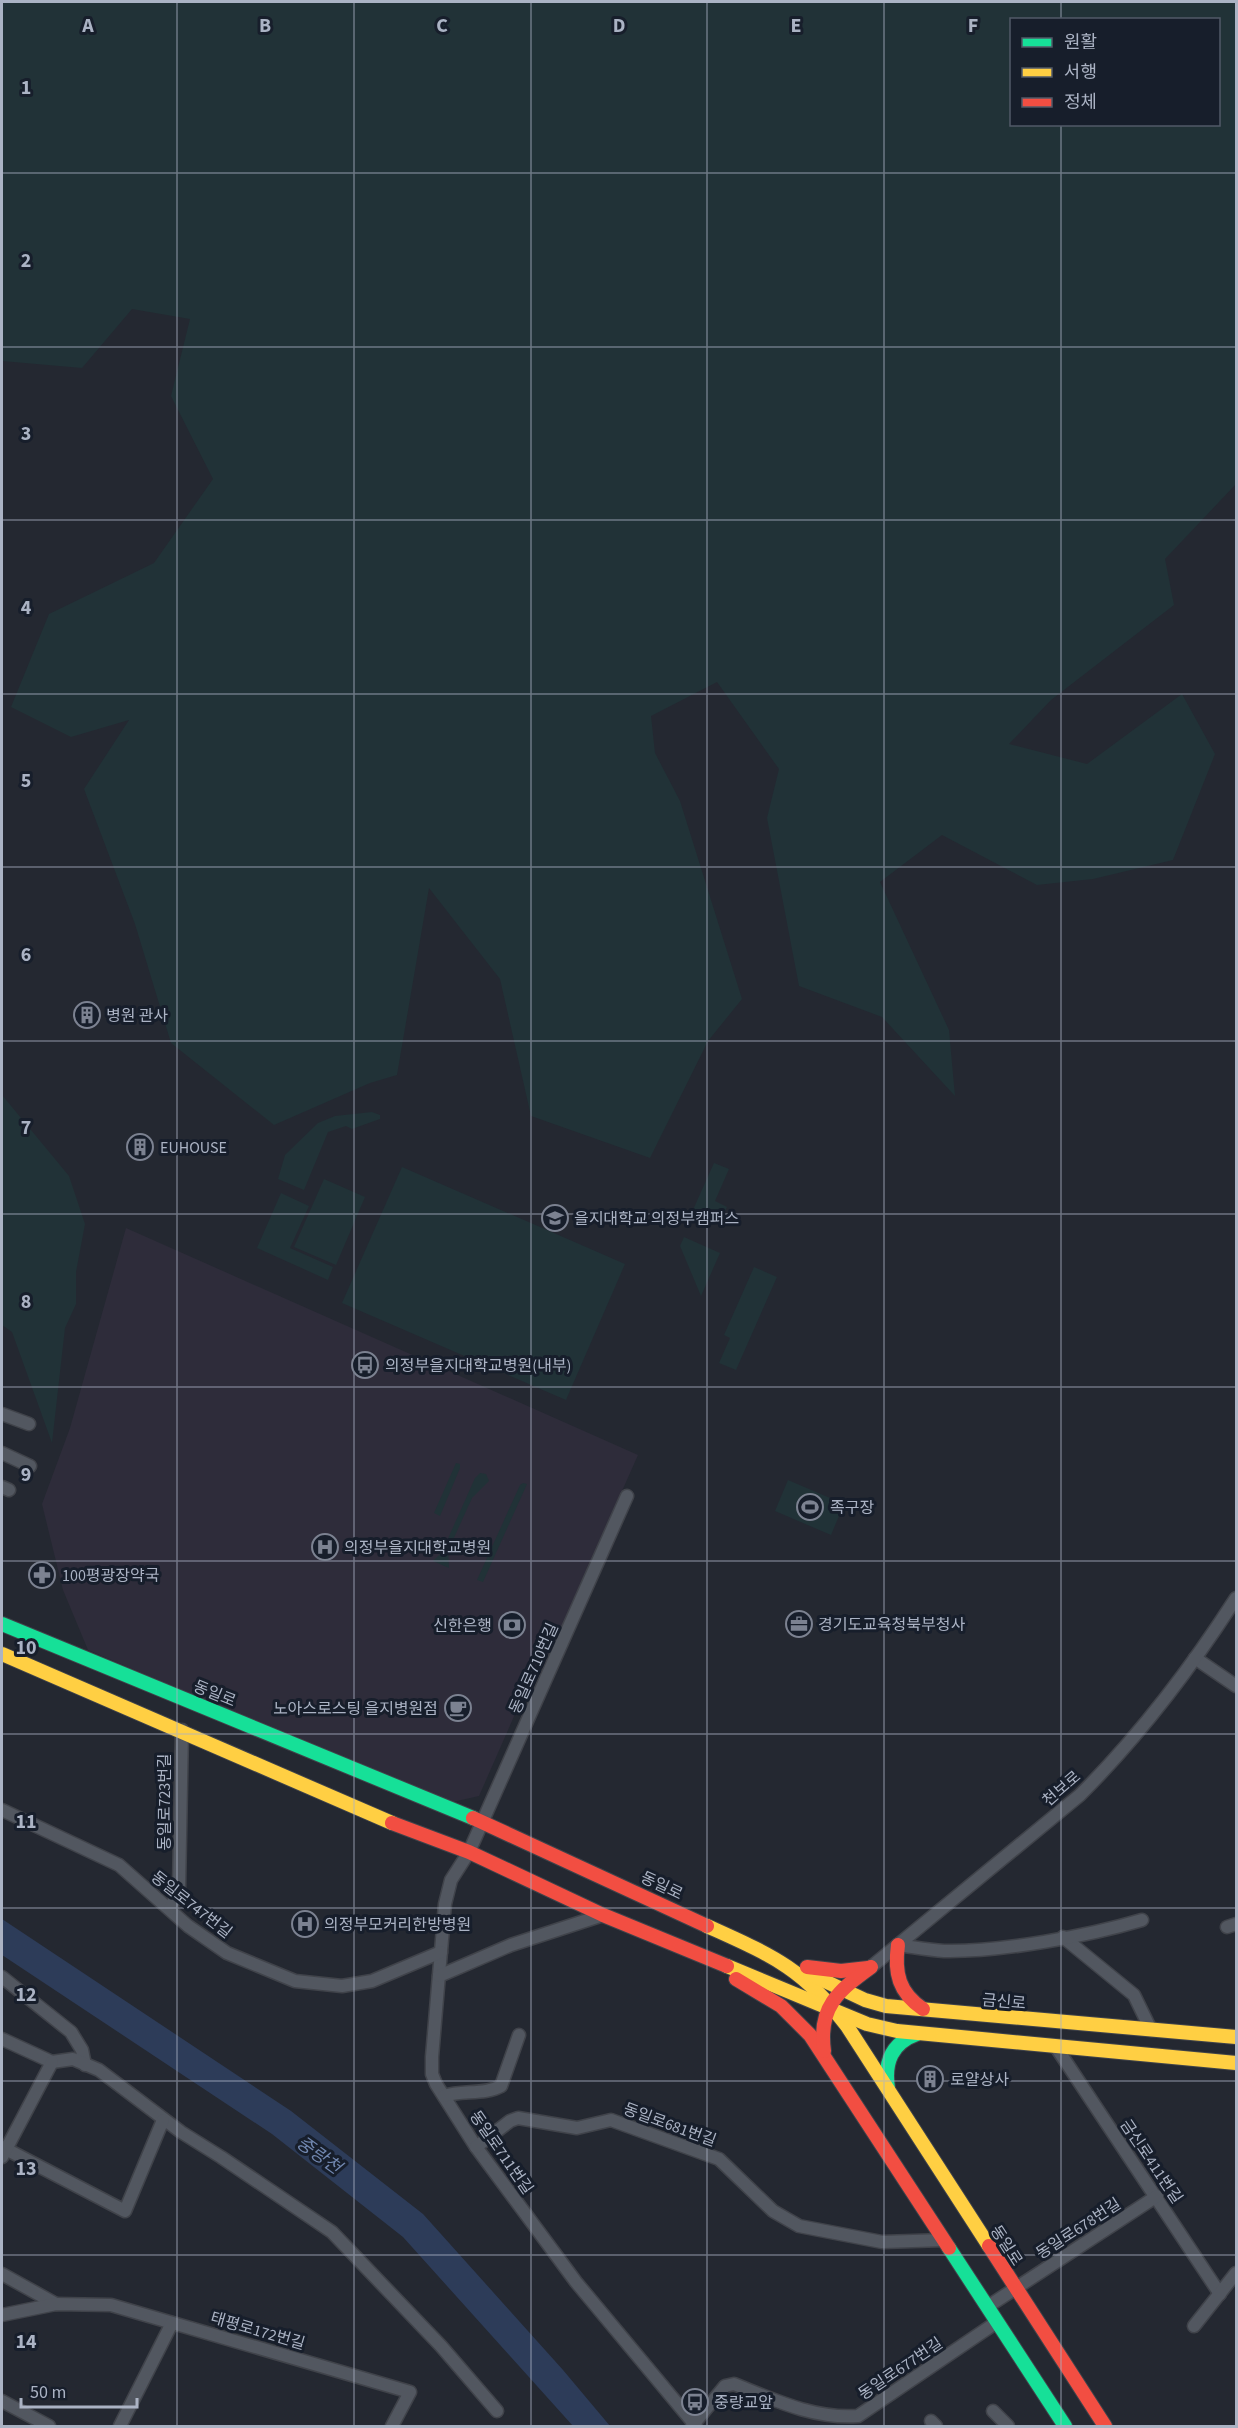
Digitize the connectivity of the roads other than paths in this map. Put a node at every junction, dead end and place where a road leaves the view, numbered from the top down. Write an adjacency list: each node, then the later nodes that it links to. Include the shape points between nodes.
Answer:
1 (2, 1414): 2 (street)
2 (29, 1424)
3 (2, 1453): 4 (street)
4 (30, 1466)
5 (627, 1496): 13 (street, 동일로710번길)
6 (1236, 1598): 9 (street, 천보로)
7 (2, 1624): 13 (street, 동일로)
8 (2, 1654): 11 (street)
9 (1195, 1658): 10 (street); 19 (street, 천보로, via 1132,1738 1080,1795)
10 (1236, 1686)
11 (182, 1730): 14 (street, via 423,1836); 15 (street, 동일로723번길, via 179,1889)
12 (2, 1810): 15 (street, 동일로747번길, via 119,1865)
13 (483, 1821): 14 (street, 동일로710번길); 22 (street, 동일로)
14 (469, 1852): 16 (street); 21 (street, 동일로711번길, via 451,1880)
15 (170, 1909): 21 (street, 동일로747번길, via 227,1953 276,1975 311,1984 342,1986 372,1981)
16 (603, 1915): 20 (street); 24 (street, via 511,1945)
17 (1142, 1920): 18 (street)
18 (1063, 1937): 19 (street, via 945,1951); 31 (street, via 1134,1995)
19 (898, 1945): 23 (street, 천보로); 29 (street, via 895,1971 900,1990)
20 (686, 1950): 28 (street); 41 (street, via 793,2016)
21 (441, 1952): 24 (street, 동일로711번길)
22 (779, 1959): 23 (street, via 828,1970); 26 (street, 금신로); 28 (street, 동일로, via 804,1975)
23 (871, 1967): 26 (street); 27 (street)
24 (439, 1976): 43 (street, 동일로711번길, via 432,2074)
25 (2, 1977): 40 (street, via 71,2032 82,2050)
26 (842, 1990): 27 (street, 금신로); 28 (street)
27 (857, 1996): 29 (street, 금신로, via 886,2006); 30 (street)
28 (827, 2007): 30 (street); 37 (street, 동일로); 41 (street, via 822,2042)
29 (923, 2010): 31 (street, 금신로)
30 (853, 2019): 32 (street, via 897,2031); 37 (street, via 855,2036)
31 (1150, 2030): 34 (street, 금신로)
32 (924, 2033): 36 (street); 42 (street, via 901,2041 888,2058)
33 (519, 2035): 43 (street, via 501,2086)
34 (1236, 2037)
35 (2, 2039): 38 (street)
36 (1056, 2047): 39 (street); 47 (street, 금신로411번길)
37 (864, 2053): 42 (street, 동일로)
38 (52, 2062): 40 (street, via 73,2059); 46 (street)
39 (1236, 2063)
40 (85, 2065): 44 (street, via 99,2070)
41 (830, 2065): 48 (street)
42 (890, 2095): 51 (street, 동일로)
43 (444, 2096): 45 (street, 동일로711번길)
44 (163, 2120): 46 (street, via 126,2211); 60 (street, via 332,2232)
45 (476, 2147): 48 (street, 동일로681번길, via 518,2118 577,2128 611,2120 719,2159 772,2211 799,2226 882,2242); 62 (street, 동일로711번길, via 576,2282)
46 (3, 2151)
47 (1156, 2196): 51 (street, 동일로678번길); 52 (street, 금신로411번길)
48 (944, 2240): 54 (street)
49 (1236, 2273): 52 (street)
50 (2, 2274): 53 (street)
51 (1016, 2288): 54 (street, 동일로678번길); 68 (street, 동일로)
52 (1220, 2294): 58 (street)
53 (56, 2304): 55 (street, 태평로172번길); 57 (street, 태평로172번길, via 111,2305)
54 (987, 2307): 56 (street)
55 (2, 2315)
56 (997, 2322): 62 (street, 동일로677번길, via 858,2416 837,2418 799,2409 734,2384 725,2386); 67 (street)
57 (172, 2323): 64 (street); 65 (street, 태평로172번길, via 410,2392)
58 (1194, 2326)
59 (2, 2402): 63 (street)
60 (497, 2411)
61 (993, 2411): 66 (street)
62 (694, 2426)
63 (49, 2427)
64 (120, 2427)
65 (392, 2427)
66 (1008, 2427)
67 (1065, 2427)
68 (1105, 2427)

